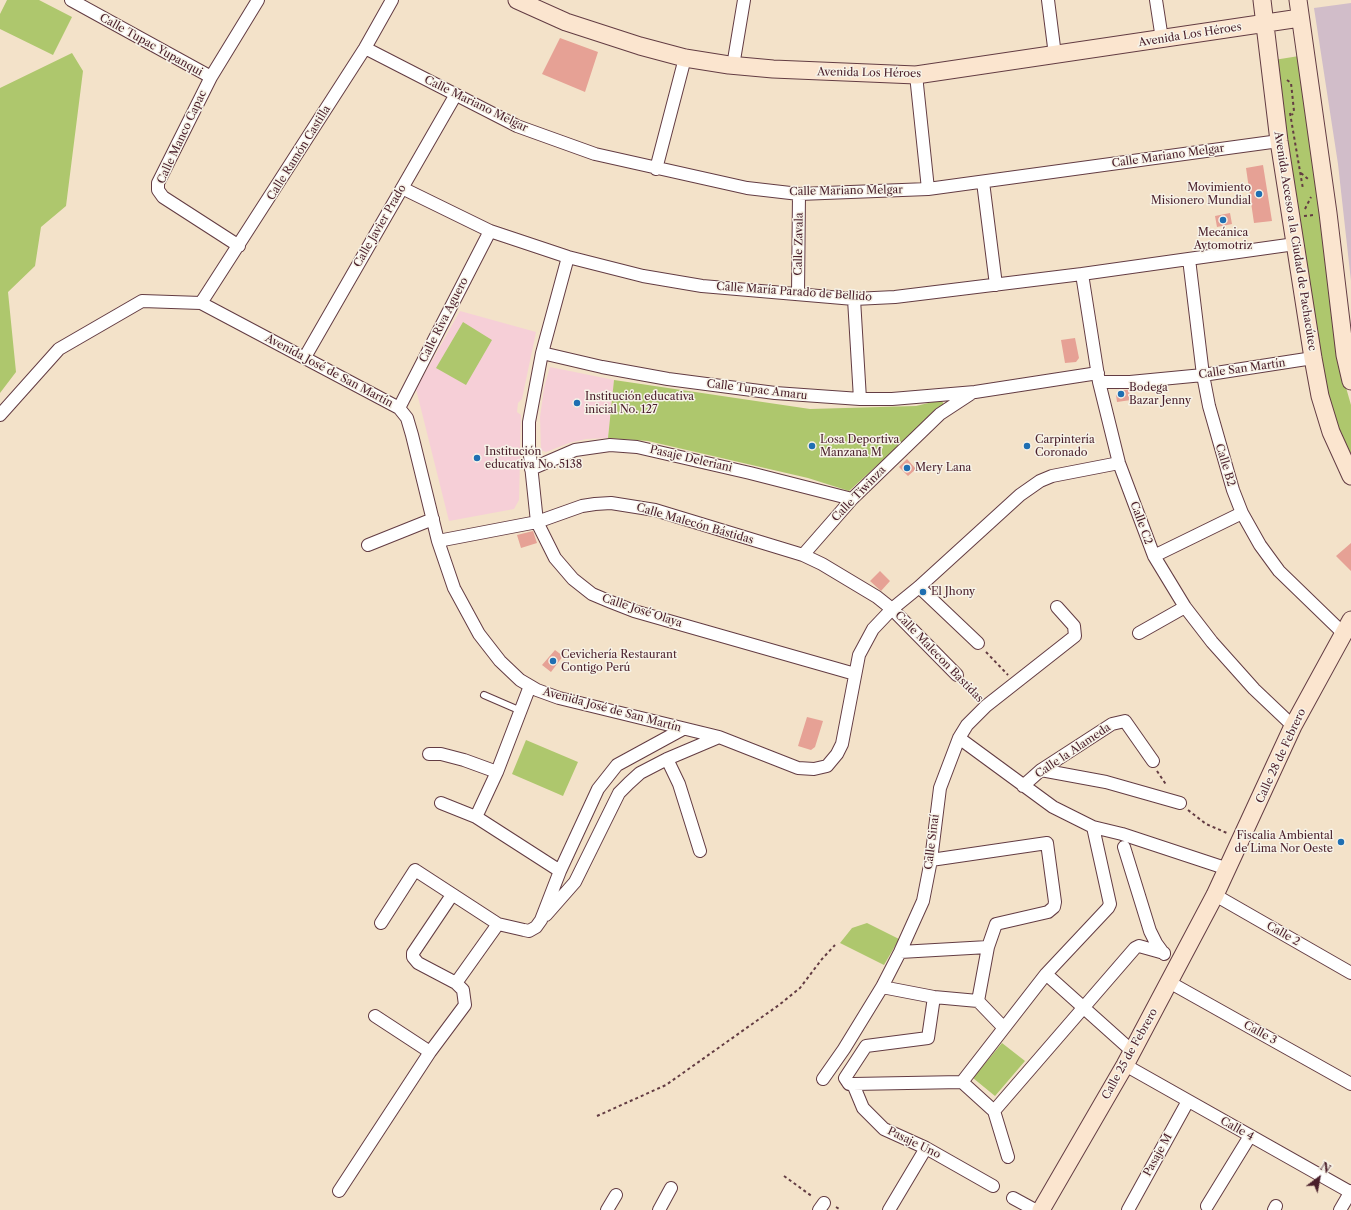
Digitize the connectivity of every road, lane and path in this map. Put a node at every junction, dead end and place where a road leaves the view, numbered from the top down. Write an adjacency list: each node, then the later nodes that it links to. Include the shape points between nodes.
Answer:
1 (71, 0): 18 (street, Calle Tupac Yupanqui)
2 (258, 0): 18 (street, Calle Manco Capac)
3 (392, 0): 13 (street, Calle Ramón Castilla)
4 (517, 0): 15 (street, Avenida Los Héroes, via 566,22)
5 (744, 0): 16 (street)
6 (1048, 0): 14 (street)
7 (1156, 0): 12 (street)
8 (1262, 0): 11 (street, Avenida Acceso a la Ciudad de Pachacútec)
9 (1298, 0): 10 (street)
10 (1300, 18): 11 (street, Avenida Los Héroes); 31 (street)
11 (1266, 23): 12 (street, Avenida Los Héroes); 22 (street, Avenida Acceso a la Ciudad de Pachacútec, via 1285,123)
12 (1162, 39): 14 (street, Avenida Los Héroes)
13 (365, 48): 20 (street, Calle Mariano Melgar); 35 (street, Calle Ramón Castilla)
14 (1055, 55): 17 (street, Avenida Los Héroes)
15 (685, 58): 16 (street, Avenida Los Héroes); 23 (street)
16 (733, 66): 17 (street, Avenida Los Héroes)
17 (916, 75): 28 (street)
18 (211, 78): 35 (street, Calle Manco Capac, via 158,183 158,190 163,197)
19 (1287, 80): 21 (path, via 1291,83 1294,111)
20 (455, 96): 23 (street, Calle Mariano Melgar, via 517,126 588,152); 27 (street, Calle Javier Prado)
21 (1292, 115)
22 (1279, 141): 25 (street, Calle Mariano Melgar); 32 (street, Avenida Acceso a la Ciudad de Pachacútec, via 1290,161)
23 (656, 169): 30 (street, Calle Mariano Melgar, via 746,188)
24 (1300, 172): 26 (path, via 1308,179)
25 (983, 182): 28 (street, Calle Mariano Melgar); 39 (street)
26 (1309, 185)
27 (402, 188): 33 (street, Calle María Parado de Bellido); 44 (street, Calle Javier Prado)
28 (928, 189): 30 (street, Calle Mariano Melgar)
29 (1310, 191): 32 (path, via 1311,197)
30 (799, 194): 40 (street, Calle Zavala)
31 (1328, 213): 32 (path); 48 (street, via 1345,355)
32 (1298, 214): 34 (street, Avenida Acceso a la Ciudad de Pachacútec)
33 (490, 231): 36 (street, Calle María Parado de Bellido); 51 (street, Calle Riva Aguero)
34 (1295, 244): 37 (street, Calle María Parado de Bellido); 45 (street, Avenida Acceso a la Ciudad de Pachacútec)
35 (239, 246): 42 (street, Calle Ramón Castilla)
36 (568, 257): 40 (street, Calle María Parado de Bellido, via 643,276 702,286); 43 (street, Calle José Olaya)
37 (1189, 258): 38 (street, Calle María Parado de Bellido); 46 (street, Calle B2)
38 (1082, 274): 39 (street, Calle María Parado de Bellido); 47 (street, Calle C2)
39 (996, 285): 41 (street, Calle María Parado de Bellido, via 895,297)
40 (798, 294): 41 (street, Calle María Parado de Bellido)
41 (854, 298): 50 (street)
42 (201, 303): 44 (street, Avenida José de San Martín); 52 (street, Avenida José de San Martín, via 142,301 59,349)
43 (542, 353): 50 (street, Calle Tupac Amaru, via 668,379 775,393); 54 (street, Calle José Olaya, via 529,422)
44 (305, 357): 51 (street, Avenida José de San Martín)
45 (1313, 358): 46 (street, Calle San Martín); 55 (street, Avenida Acceso a la Ciudad de Pachacútec, via 1320,396 1331,432)
46 (1203, 375): 47 (street, Calle San Martín, via 1130,382); 57 (street, Calle B2, via 1220,448)
47 (1098, 378): 49 (street, Calle San Martín); 53 (street, Calle C2)
48 (1351, 381)
49 (975, 392): 50 (street, Calle Tupac Amaru); 56 (street, Calle Tiwinza, via 940,414)
50 (860, 399)
51 (399, 408): 58 (street, Avenida José de San Martín, via 407,418)
52 (0, 415)
53 (1119, 463): 63 (street, Calle C2); 64 (street, Avenida José de San Martín, via 1052,476 1040,481 1020,495)
54 (531, 469): 56 (street, Pasaje Deleriani, via 575,450 610,445 638,447); 59 (street, Calle José Olaya)
55 (1351, 476)
56 (852, 499): 62 (street, Calle Tiwinza)
57 (1242, 513): 63 (street); 68 (street, Calle B2, via 1260,545 1279,571)
58 (433, 519): 60 (street, Avenida José de San Martín); 61 (street)
59 (537, 522): 60 (street, Calle Malecón Bástidas); 62 (street, Calle Malecón Bástidas, via 582,506 631,506 655,510); 71 (street, Calle José Olaya, via 555,558 573,579 592,594 634,611)
60 (438, 541): 74 (street, Avenida José de San Martín, via 454,588 479,634 500,661)
61 (368, 545)
62 (803, 555): 67 (street, Calle Malecón Bástidas, via 836,572)
63 (1154, 556): 66 (street, Calle C2)
64 (919, 586): 67 (street, Avenida José de San Martín); 70 (street)
65 (1057, 607): 73 (street, Calle Sinaí, via 1074,626 1075,636)
66 (1185, 607): 69 (street); 78 (street, Calle C2, via 1230,664)
67 (892, 609): 71 (street, Avenida José de San Martín, via 867,636); 72 (street, Calle Malecon Bastidas)
68 (1347, 626): 78 (street, Calle 28 de Febrero)
69 (1139, 633)
70 (978, 643): 73 (path)
71 (855, 674): 80 (street, Avenida José de San Martín, via 842,744 827,766 814,769 798,768)
72 (957, 675): 76 (path, Calle Malecon Bastidas)
73 (1015, 683): 76 (street, Calle Sinaí)
74 (530, 686): 77 (street); 79 (street, Avenida José de San Martín, via 559,698)
75 (484, 694): 77 (lane)
76 (986, 706): 81 (street, Calle Sinaí, via 967,725)
77 (521, 711): 86 (street)
78 (1293, 726): 92 (street, Calle 28 de Febrero)
79 (683, 729): 80 (street, Avenida José de San Martín); 97 (street, via 617,765 598,789)
80 (719, 737): 83 (street)
81 (959, 738): 87 (street); 95 (street, Calle Sinaí, via 940,788)
82 (429, 754): 86 (street, via 441,754 464,760)
83 (667, 759): 94 (street, via 679,784); 100 (street, via 640,773 619,793 575,882)
84 (1154, 765): 85 (street, Calle la Alameda, via 1125,721 1112,724); 89 (path)
85 (1042, 770): 87 (street, Calle la Alameda); 89 (street, via 1106,782)
86 (497, 772): 90 (street)
87 (1023, 786): 91 (street, via 1046,804)
88 (441, 803): 90 (street)
89 (1180, 803): 92 (path, via 1206,824)
90 (476, 817): 97 (street)
91 (1094, 827): 96 (street); 109 (street, via 1109,906)
92 (1242, 839): 96 (street, Calle 28 de Febrero)
93 (1124, 847): 106 (street, via 1150,931)
94 (700, 851)
95 (931, 860): 104 (street, via 1047,843 1054,907 1048,912 998,923); 105 (street, Calle Sinaí, via 923,901)
96 (1228, 869): 99 (street, Calle 28 de Febrero)
97 (560, 871): 100 (street)
98 (452, 895): 101 (street, via 415,870); 102 (street); 111 (street, via 413,953 413,957 418,963)
99 (1215, 895): 107 (street, Calle 25 de Febrero); 108 (street, Calle 2)
100 (541, 920): 102 (street, via 529,931)
101 (381, 923)
102 (498, 924): 111 (street)
103 (835, 945): 126 (path, via 800,988 779,1005 666,1086)
104 (988, 947): 105 (street); 114 (street)
105 (900, 952): 112 (street, Calle Sinaí)
106 (1164, 953): 107 (street); 115 (street, via 1139,946 1135,948)
107 (1179, 962): 110 (street, Calle 25 de Febrero)
108 (1351, 973)
109 (1046, 974): 115 (street, Calle 4); 117 (street)
110 (1169, 982): 119 (street, Calle 25 de Febrero); 123 (street, Calle 3)
111 (456, 983): 118 (street, via 464,990 465,1005)
112 (882, 986): 113 (street); 120 (street, Calle Sinaí, via 844,1049)
113 (934, 996): 114 (street); 122 (street, Pasaje Uno, via 928,1038 866,1046 845,1078 849,1084)
114 (978, 1002): 117 (street)
115 (1082, 1008): 119 (street, Calle 4); 125 (street)
116 (375, 1016): 118 (street)
117 (1004, 1028): 121 (street)
118 (430, 1052): 133 (street)
119 (1128, 1058): 124 (street, Calle 4); 139 (street, Calle 25 de Febrero)
120 (823, 1078)
121 (962, 1082): 122 (street); 125 (street)
122 (853, 1084): 128 (street, Pasaje Uno, via 863,1108 884,1128)
123 (1351, 1084)
124 (1188, 1101): 127 (street, Calle 4); 144 (street, Pasaje M)
125 (994, 1111): 129 (street)
126 (597, 1116)
127 (1250, 1136): 134 (street, Calle 4); 138 (street)
128 (926, 1148): 131 (street, Pasaje Uno); 143 (street)
129 (1008, 1157)
130 (784, 1176): 137 (path)
131 (993, 1186)
132 (671, 1188): 141 (street)
133 (339, 1191)
134 (1351, 1191): 145 (street)
135 (616, 1195): 140 (street)
136 (1013, 1198): 139 (street)
137 (821, 1206): 142 (path)
138 (1207, 1206)
139 (1042, 1209)
140 (607, 1210)
141 (659, 1210)
142 (841, 1210)
143 (889, 1210)
144 (1128, 1210)
145 (1340, 1210)

